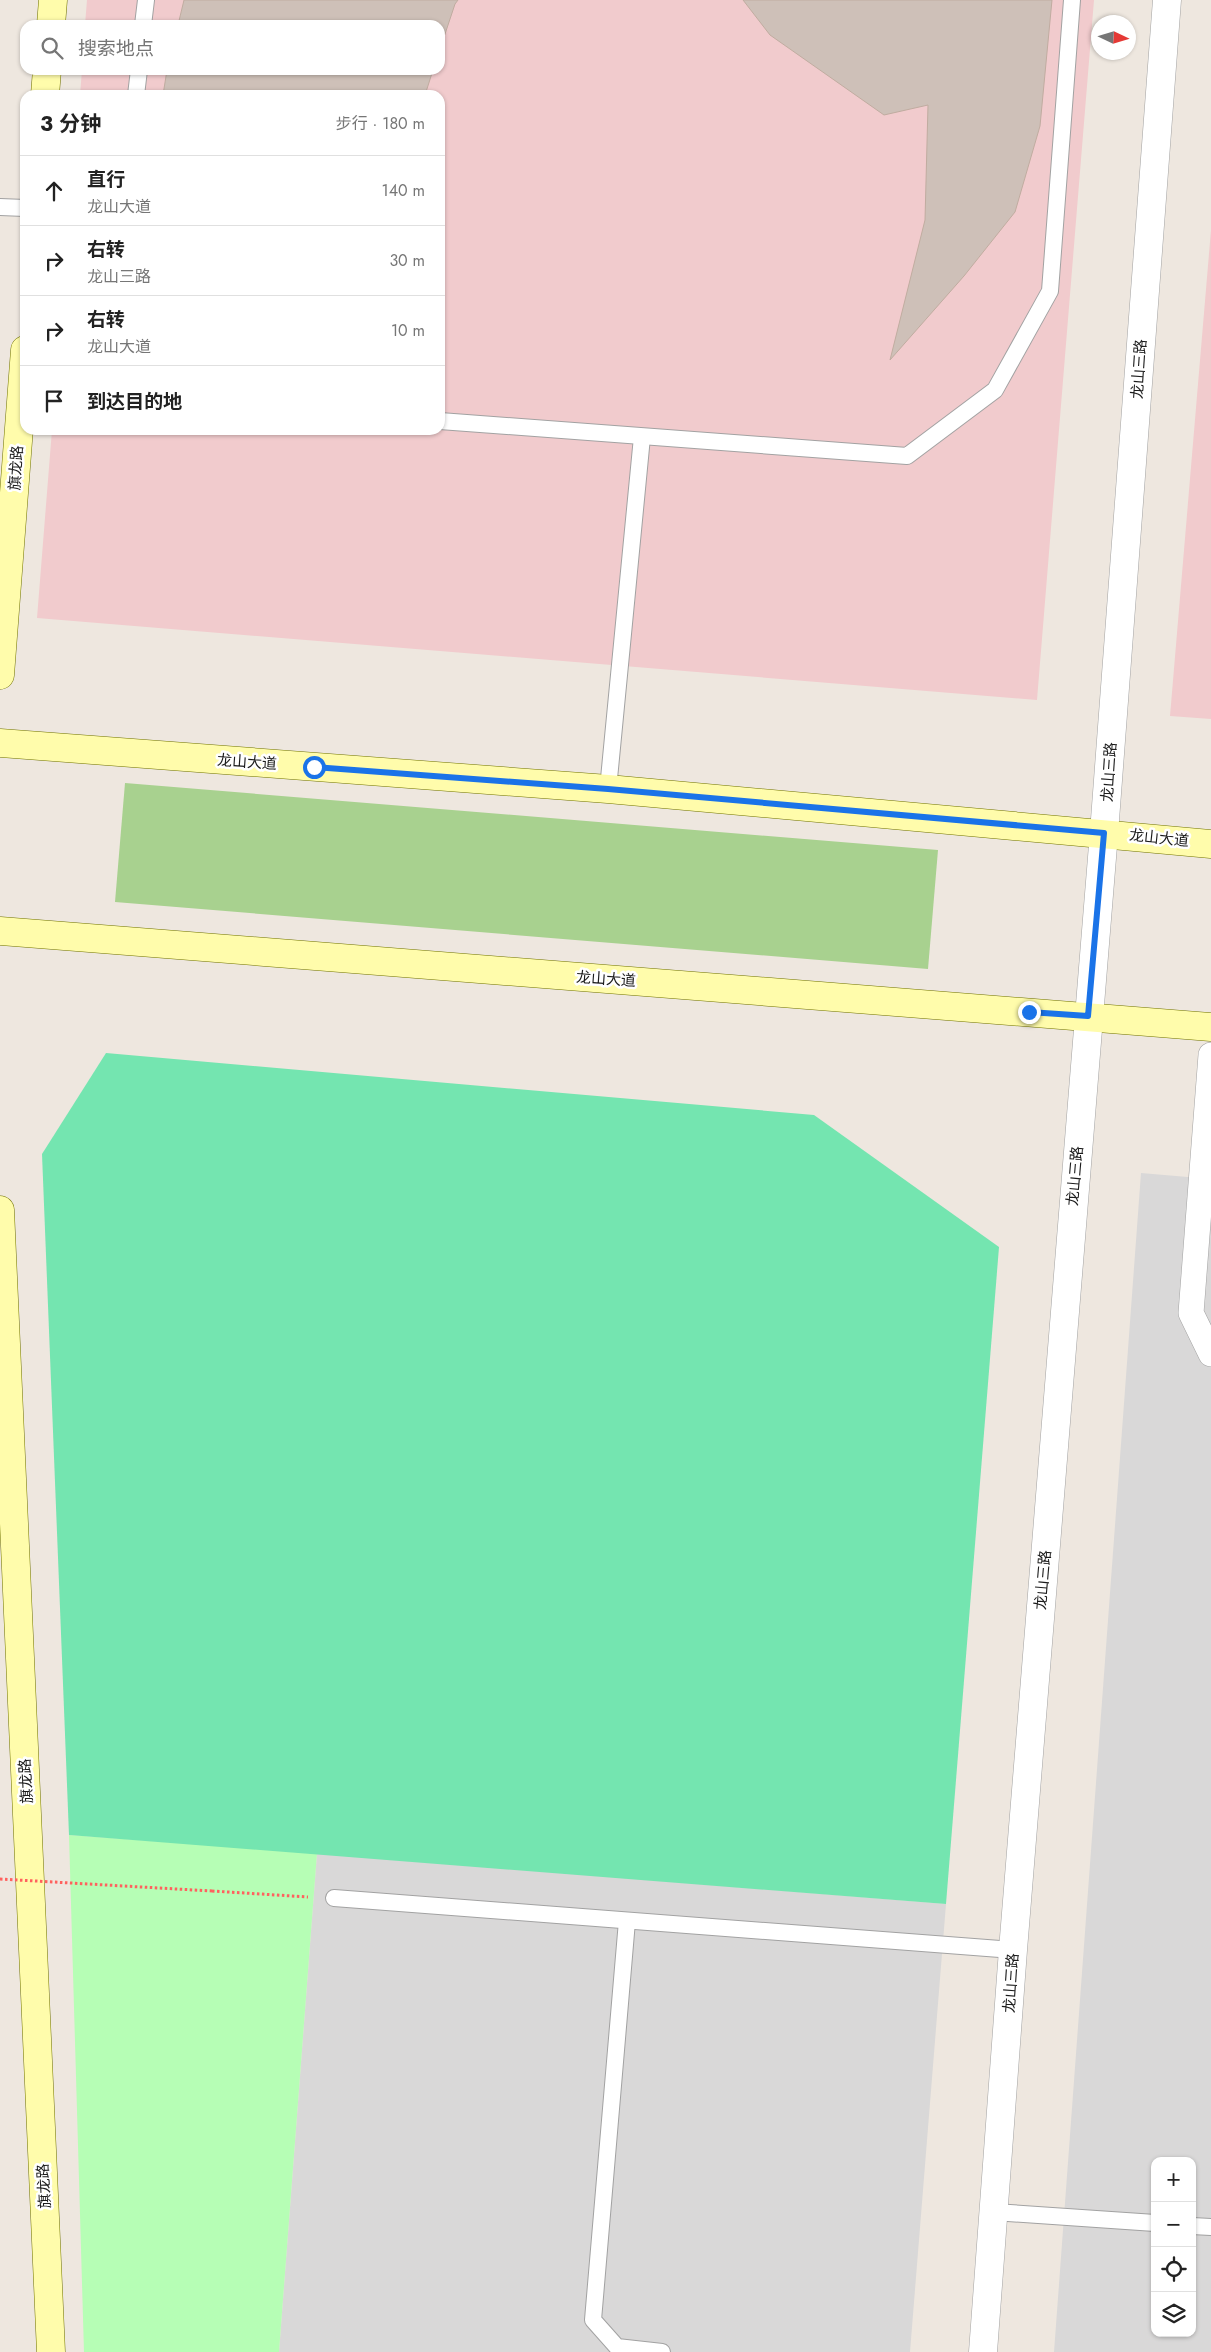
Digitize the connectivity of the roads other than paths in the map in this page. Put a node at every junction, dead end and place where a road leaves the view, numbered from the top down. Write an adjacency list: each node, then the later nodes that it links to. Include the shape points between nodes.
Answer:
1 (53, 0): 5 (main road)
2 (146, 0): 6 (lane)
3 (1072, 0): 15 (lane, via 1050,291 995,390 907,456)
4 (1167, 0): 19 (street, 龙山三路)
5 (51, 20)
6 (144, 20)
7 (47, 75): 9 (main road)
8 (138, 75): 10 (lane)
9 (45, 90)
10 (137, 90)
11 (0, 207): 12 (lane)
12 (20, 208)
13 (20, 415): 16 (main road, 旗龙路)
14 (445, 421): 15 (lane)
15 (642, 437): 18 (lane)
16 (0, 675)
17 (0, 742): 18 (main road, 龙山大道)
18 (608, 789): 19 (main road, 龙山大道)
19 (1104, 833): 20 (main road, 龙山大道); 22 (street, 龙山三路)
20 (1211, 844)
21 (0, 931): 22 (main road, 龙山大道)
22 (1088, 1016): 23 (main road, 龙山大道); 30 (street, 龙山三路)
23 (1211, 1027)
24 (1211, 1055): 26 (street)
25 (0, 1210): 35 (main road, 旗龙路)
26 (1204, 1237): 27 (street, via 1191,1313)
27 (1211, 1354)
28 (334, 1898): 29 (lane)
29 (627, 1920): 30 (lane); 36 (lane, via 593,2320 617,2348)
30 (1013, 1950): 31 (street, 龙山三路)
31 (994, 2212): 32 (lane); 37 (street, 龙山三路)
32 (1151, 2223)
33 (1196, 2226): 34 (lane)
34 (1211, 2227)
35 (52, 2352)
36 (662, 2352)
37 (983, 2352)

